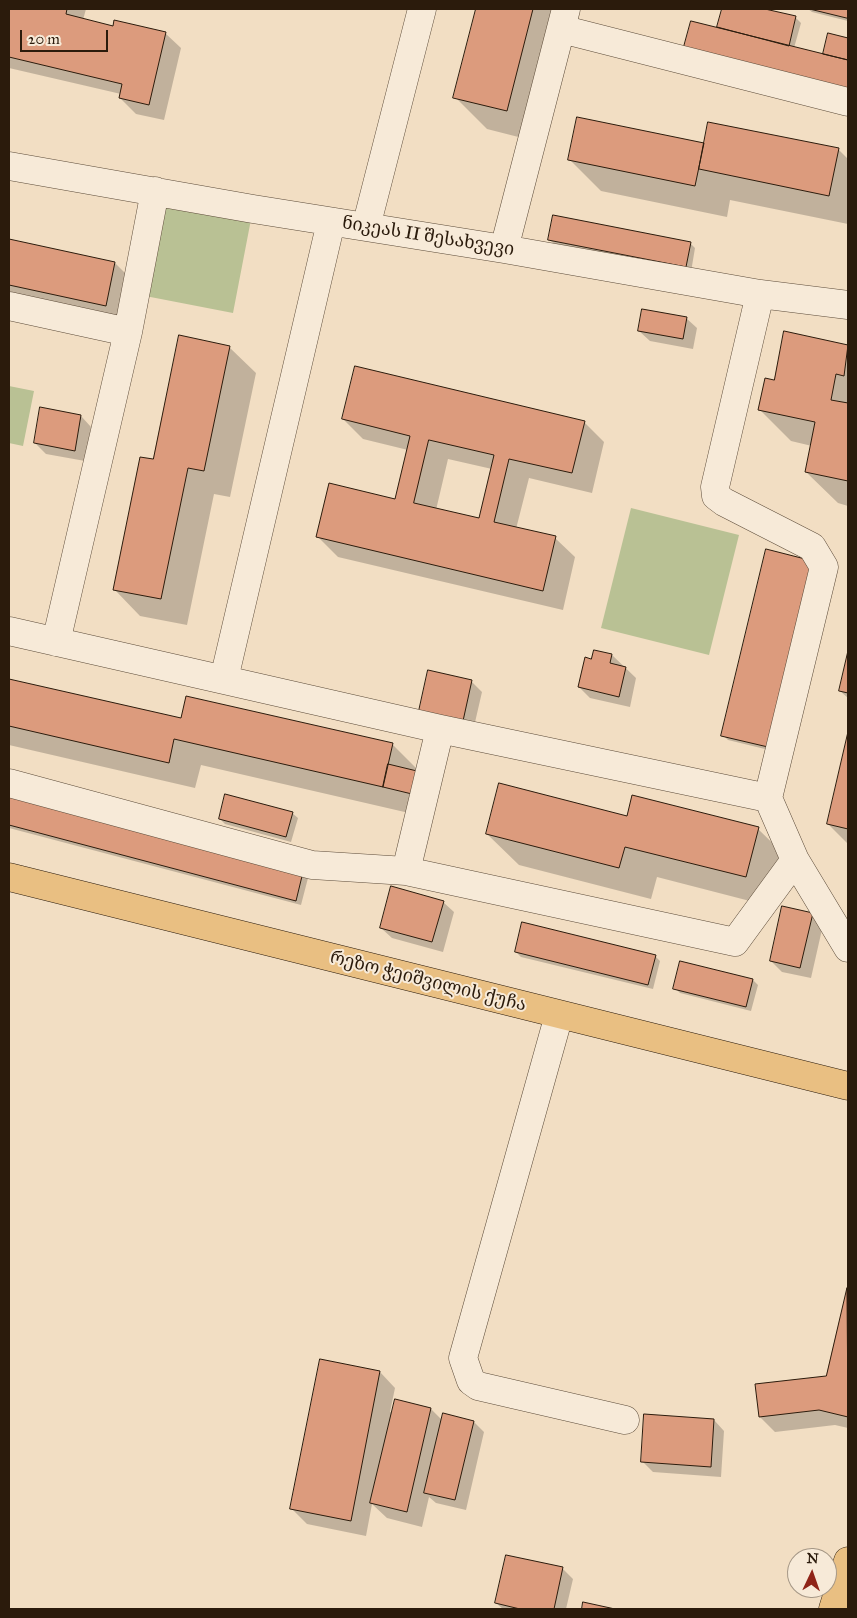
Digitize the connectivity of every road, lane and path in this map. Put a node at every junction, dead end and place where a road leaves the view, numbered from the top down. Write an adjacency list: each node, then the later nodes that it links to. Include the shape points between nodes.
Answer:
1 (422, 9): 7 (street)
2 (563, 19): 3 (street); 8 (street)
3 (848, 102)
4 (9, 166): 5 (street, ნიკეას II შესახვევი)
5 (155, 191): 6 (street, ნიკეას II შესახვევი); 12 (street)
6 (330, 222): 7 (street, ნიკეას II შესახვევი); 15 (street)
7 (366, 227): 8 (street, ნიკეას II შესახვევი)
8 (504, 249): 9 (street, ნიკეას II შესახვევი)
9 (760, 294): 10 (street, ნიკეას II შესახვევი); 18 (street, via 715,487 716,496 812,548 824,567)
10 (848, 305)
11 (9, 306): 12 (street)
12 (128, 332): 14 (street)
13 (9, 631): 14 (street)
14 (56, 642): 15 (street)
15 (224, 678): 16 (street)
16 (440, 729): 18 (street); 20 (street)
17 (9, 783): 20 (street, via 312,865)
18 (768, 798): 19 (street)
19 (795, 860): 20 (street, via 735,942); 22 (street)
20 (406, 871)
21 (9, 877): 23 (main road, რეზო ჭეიშვილის ქუჩა)
22 (848, 948)
23 (559, 1015): 24 (main road, რეზო ჭეიშვილის ქუჩა); 25 (street, via 463,1358 471,1381 478,1386)
24 (848, 1086)
25 (625, 1420)
26 (848, 1561): 27 (main road)
27 (833, 1609)

